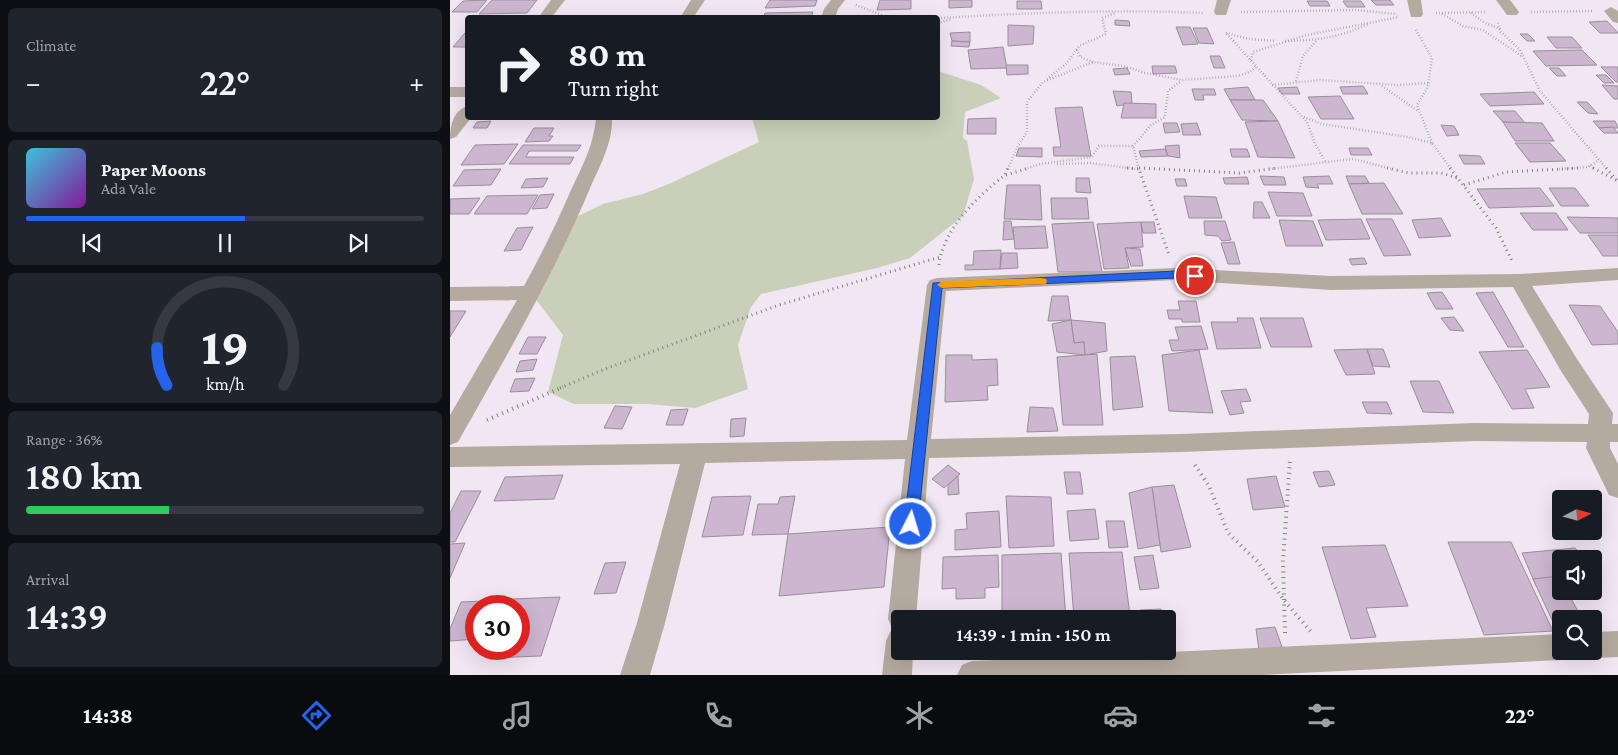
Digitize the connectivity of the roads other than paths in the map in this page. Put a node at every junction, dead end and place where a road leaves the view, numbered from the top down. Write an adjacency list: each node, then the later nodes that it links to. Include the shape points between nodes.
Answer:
1 (558, 0): 6 (street)
2 (698, 0): 7 (street)
3 (838, 0): 8 (street)
4 (1503, 0): 5 (street)
5 (1512, 12)
6 (546, 15)
7 (688, 15)
8 (829, 15)
9 (450, 92): 10 (street)
10 (465, 92)
11 (465, 115): 13 (street)
12 (604, 120): 16 (street, via 598,149 568,221)
13 (450, 134)
14 (1618, 274): 15 (street)
15 (1519, 280): 18 (street, via 1602,413); 20 (street, via 1331,284 1176,274 937,285)
16 (531, 293): 17 (street); 19 (street)
17 (450, 294)
18 (1608, 433): 20 (street, via 1475,432); 23 (street, via 1598,448)
19 (450, 436)
20 (918, 449): 21 (street); 24 (street)
21 (695, 454): 22 (street); 29 (street)
22 (450, 457)
23 (1618, 488)
24 (903, 610)
25 (1618, 644): 26 (street)
26 (1602, 645)
27 (1552, 647): 31 (street)
28 (898, 660): 30 (street)
29 (635, 675)
30 (897, 675)
31 (972, 675)

